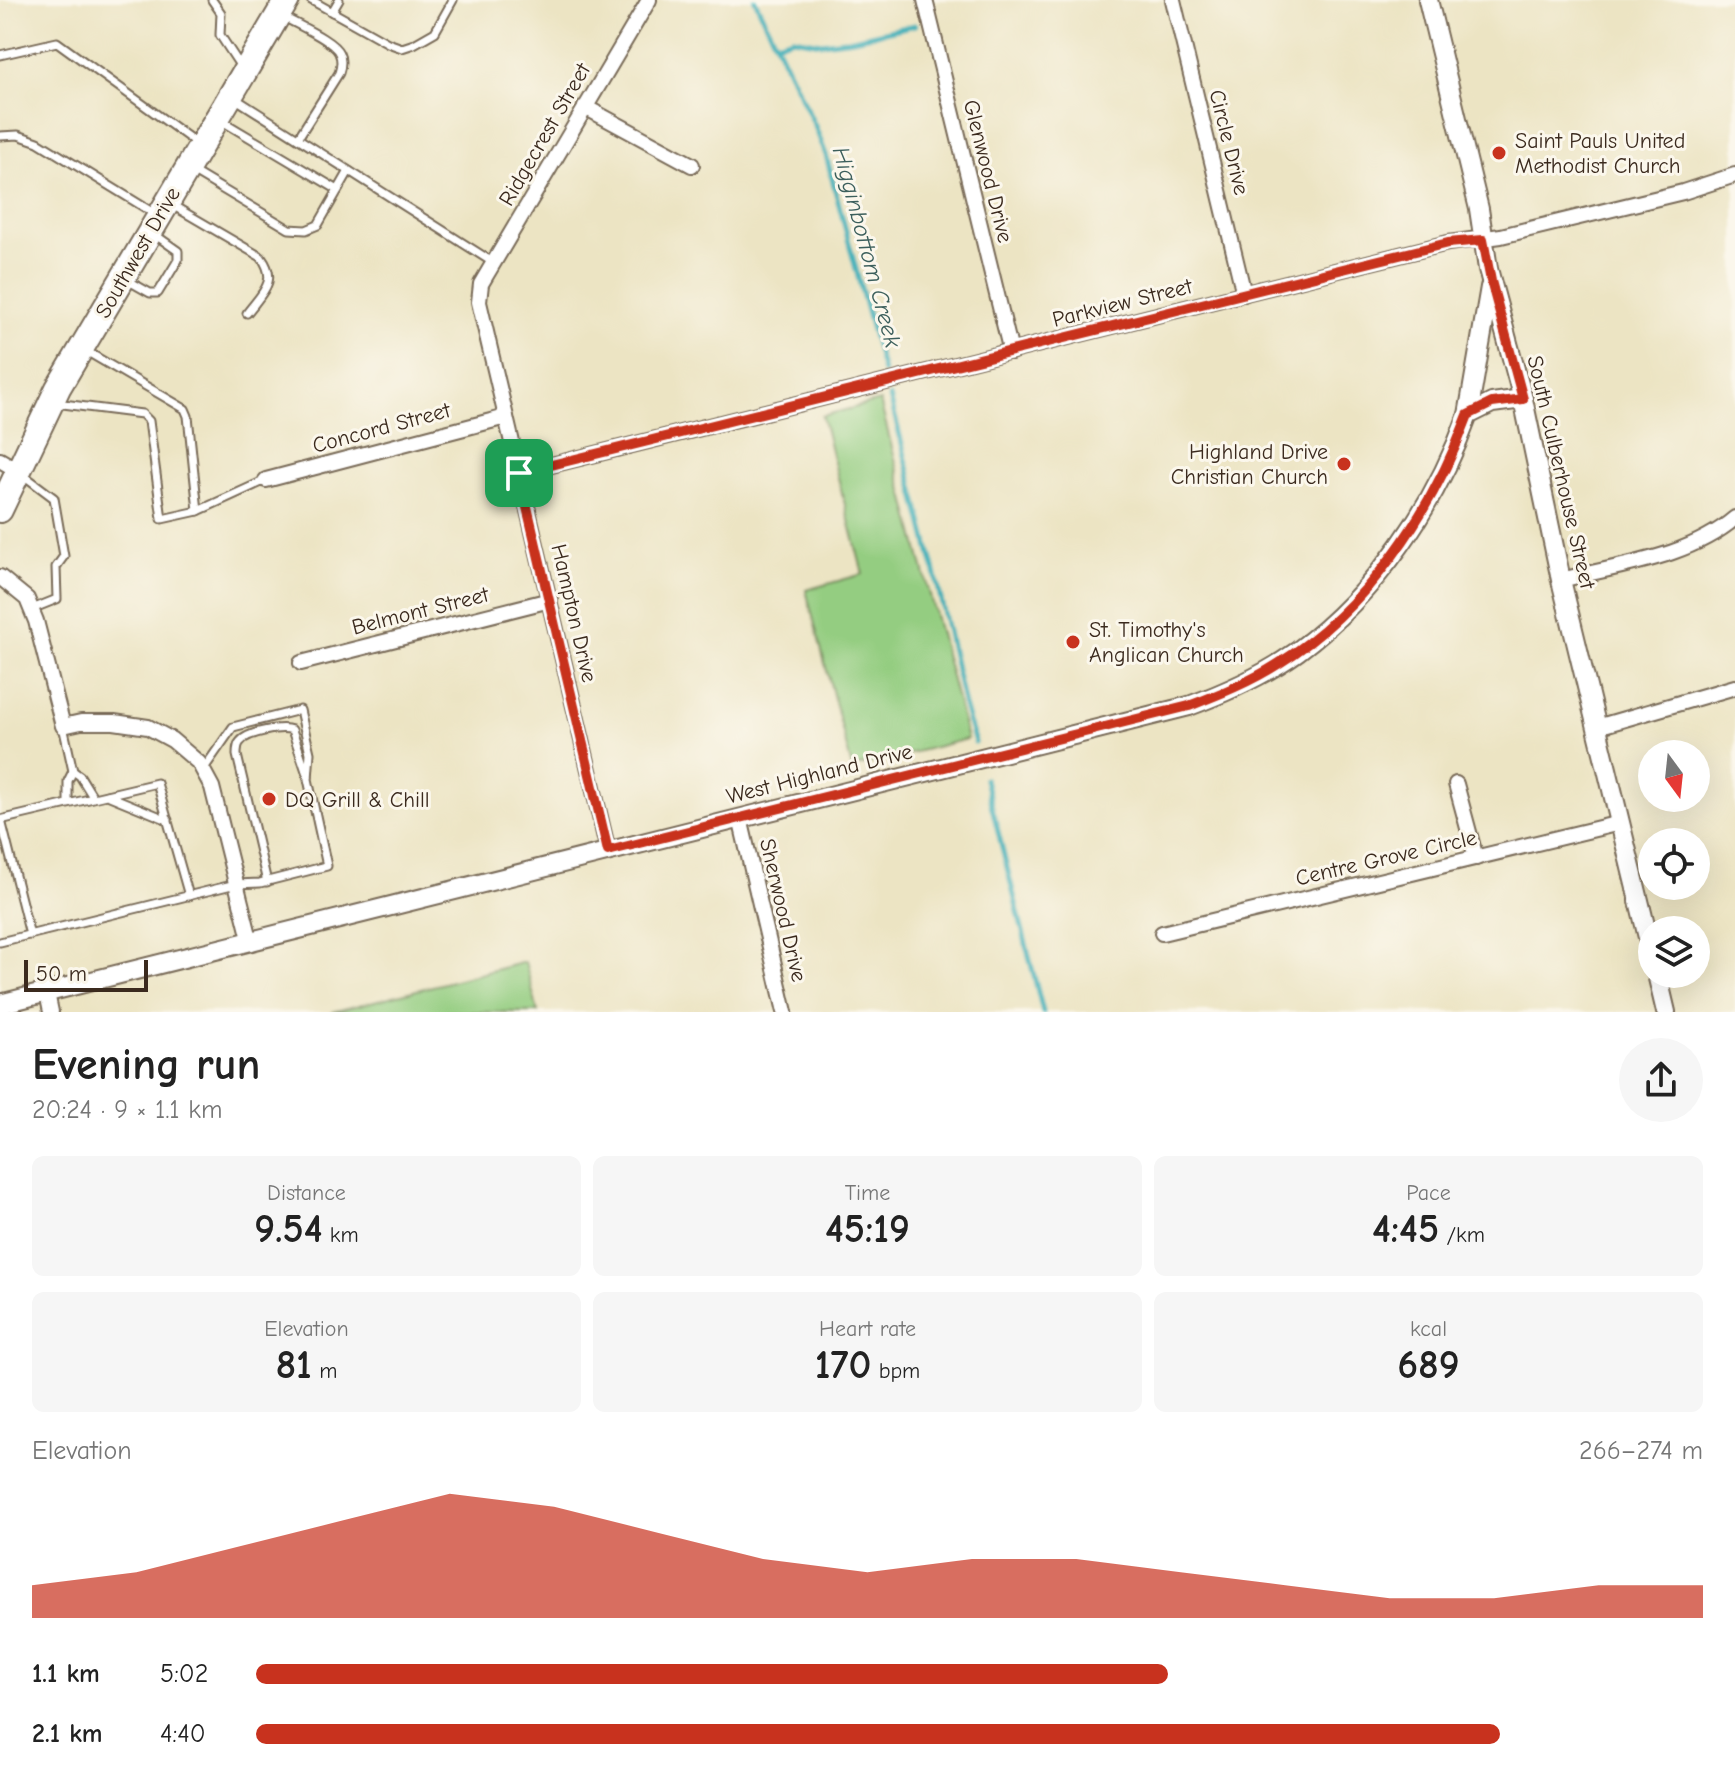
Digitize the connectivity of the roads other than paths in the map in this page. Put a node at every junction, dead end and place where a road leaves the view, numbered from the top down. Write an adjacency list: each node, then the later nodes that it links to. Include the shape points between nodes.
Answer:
1 (212, 0): 12 (lane, via 221,13 220,35)
2 (311, 0): 10 (lane)
3 (339, 0): 10 (lane)
4 (453, 0): 10 (lane, via 435,32 402,48)
5 (649, 0): 14 (street, Ridgecrest Street)
6 (925, 0): 33 (street, Glenwood Drive)
7 (1173, 0): 30 (street, Circle Drive)
8 (1428, 0): 25 (street, South Culberhouse Street)
9 (282, 7): 12 (main road, Southwest Drive); 17 (lane, via 330,44 341,64)
10 (332, 12)
11 (0, 55): 18 (lane, via 57,42)
12 (244, 72): 13 (main road, Southwest Drive)
13 (230, 95): 15 (main road, Southwest Drive); 17 (lane)
14 (585, 107): 19 (street); 26 (street, Ridgecrest Street)
15 (217, 118): 18 (main road, Southwest Drive); 23 (lane)
16 (0, 136): 24 (lane, via 38,142)
17 (298, 138): 21 (lane)
18 (200, 146): 20 (main road, Southwest Drive)
19 (692, 165)
20 (187, 168): 23 (lane, via 289,229 318,225); 24 (main road, Southwest Drive)
21 (349, 171): 23 (lane); 26 (lane)
22 (1735, 175): 25 (street, Parkview Street)
23 (338, 190)
24 (158, 216): 27 (main road, Southwest Drive); 27 (lane, via 178,260 158,293); 31 (lane, via 261,257 271,274)
25 (1483, 240): 28 (street, South Culberhouse Street); 30 (street, Parkview Street, via 1448,243)
26 (494, 263): 29 (street, Ridgecrest Street)
27 (122, 277): 32 (main road, Southwest Drive)
28 (1491, 281): 34 (street, South Culberhouse Street); 36 (street, West Highland Drive)
29 (479, 291): 37 (street, Hampton Drive)
30 (1244, 294): 33 (street, Parkview Street)
31 (247, 313)
32 (81, 348): 35 (main road, Southwest Drive); 42 (lane, via 185,409)
33 (1011, 352): 39 (street, Parkview Street)
34 (1523, 399): 36 (street, via 1492,403); 45 (street, South Culberhouse Street)
35 (51, 402): 38 (main road, Southwest Drive); 42 (lane, via 142,414 149,421 162,519)
36 (1468, 415): 59 (street, West Highland Drive, via 1423,509 1385,565 1326,627 1257,676 1189,706)
37 (506, 417): 39 (street, Hampton Drive); 40 (street, Concord Street)
38 (8, 465): 41 (main road, Southwest Drive); 47 (lane, via 54,498 64,556 56,567 57,599)
39 (519, 473): 46 (street, Hampton Drive)
40 (266, 480): 42 (lane)
41 (0, 510)
42 (198, 511)
43 (1735, 518): 45 (street, via 1677,551)
44 (0, 577): 47 (street)
45 (1561, 580): 51 (street, South Culberhouse Street)
46 (550, 600): 48 (street, Belmont Street); 63 (street, Hampton Drive)
47 (31, 609): 50 (street)
48 (301, 663)
49 (1735, 687): 51 (street)
50 (63, 726): 52 (street, via 114,722 148,727 172,740); 53 (lane)
51 (1597, 727): 62 (street, South Culberhouse Street)
52 (203, 770): 54 (lane, via 233,727 300,710 310,753); 66 (street)
53 (73, 771): 57 (lane); 58 (lane)
54 (308, 779): 65 (lane, via 327,866); 65 (lane, via 292,730 240,741 237,755)
55 (1456, 784): 64 (street)
56 (106, 795): 57 (lane); 61 (lane); 61 (lane, via 157,783)
57 (93, 797): 58 (lane)
58 (68, 803): 60 (lane)
59 (740, 818): 63 (street, West Highland Drive); 77 (street, Sherwood Drive)
60 (1, 820): 70 (lane)
61 (168, 820): 67 (lane)
62 (1620, 823): 64 (street, Centre Grove Circle); 68 (street, South Culberhouse Street)
63 (608, 851): 72 (street, West Highland Drive)
64 (1476, 858): 69 (street, Centre Grove Circle)
65 (267, 882): 66 (lane)
66 (236, 884): 67 (lane); 72 (street)
67 (189, 896): 70 (lane)
68 (1643, 916)
69 (1162, 933)
70 (30, 935): 71 (lane)
71 (0, 942)
72 (251, 943): 74 (street, West Highland Drive)
73 (1660, 988): 78 (street)
74 (47, 993): 75 (street, West Highland Drive); 76 (street)
75 (0, 1004)
76 (51, 1012)
77 (785, 1012)
78 (1666, 1012)

